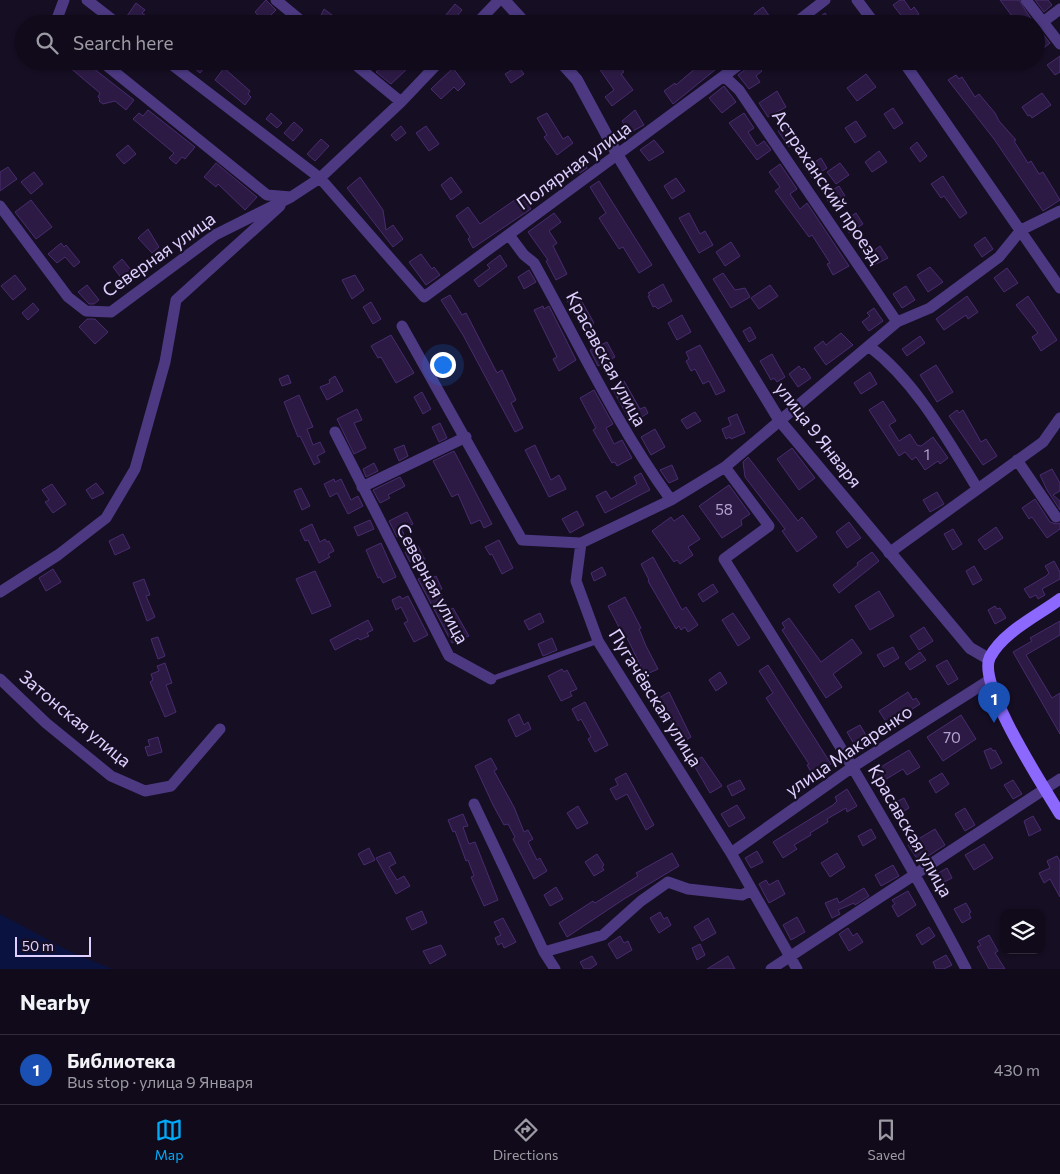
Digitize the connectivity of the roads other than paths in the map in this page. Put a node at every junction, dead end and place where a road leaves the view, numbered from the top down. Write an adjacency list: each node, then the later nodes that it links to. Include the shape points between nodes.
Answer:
1 (64, 0): 10 (street)
2 (87, 0): 11 (street)
3 (276, 0): 12 (street)
4 (499, 0): 13 (street)
5 (504, 0): 14 (street)
6 (825, 0): 15 (street)
7 (858, 0): 16 (street)
8 (1026, 0): 17 (street)
9 (1060, 9): 18 (street)
10 (58, 15)
11 (106, 15)
12 (294, 15)
13 (485, 15)
14 (518, 15)
15 (806, 15)
16 (869, 15)
17 (1038, 15)
18 (1045, 20)
19 (1045, 25): 20 (street)
20 (1060, 44)
21 (112, 70): 32 (street, via 267,195)
22 (179, 70): 31 (street)
23 (362, 70): 29 (street)
24 (431, 70): 29 (street)
25 (569, 70): 30 (street, улица 9 Января, via 578,80)
26 (732, 70): 28 (street, Полярная улица)
27 (909, 70): 35 (street)
28 (724, 76): 30 (street, Полярная улица); 38 (street, Астраханский проезд, via 739,90)
29 (401, 102): 31 (street)
30 (618, 156): 36 (street, Полярная улица); 42 (street, улица 9 Января)
31 (320, 178): 32 (street); 36 (street, Полярная улица, via 424,298)
32 (291, 197): 33 (street, Северная улица, via 215,235 112,312 86,311 68,297); 53 (street, via 176,300 165,362 135,469 106,518 58,555)
33 (0, 206)
34 (1060, 211): 35 (street)
35 (1020, 230): 37 (street); 38 (street, via 999,257 966,282 930,308)
36 (510, 235): 49 (street, Красавская улица, via 534,263 605,397 640,457)
37 (1060, 288)
38 (897, 322): 40 (street)
39 (402, 326): 44 (street)
40 (870, 347): 42 (street); 48 (street, via 889,361 925,407)
41 (1060, 418): 45 (street, via 1043,442)
42 (780, 421): 46 (street); 52 (street, улица 9 Января)
43 (335, 432): 47 (street, Северная улица)
44 (466, 437): 47 (street); 51 (street, via 522,540)
45 (1017, 460): 48 (street); 50 (street)
46 (725, 467): 49 (street); 61 (street, Красавская улица, via 769,526 724,560)
47 (362, 487): 58 (street, Северная улица, via 448,656)
48 (978, 488): 52 (street)
49 (671, 500): 51 (street)
50 (1056, 517)
51 (581, 543): 55 (street, Пугачёвская улица, via 576,581)
52 (889, 553): 56 (street, улица 9 Января, via 970,648)
53 (0, 592)
54 (1060, 600): 56 (main road, via 1001,641)
55 (598, 641): 58 (lane); 66 (street, Пугачёвская улица)
56 (989, 659): 59 (main road)
57 (0, 679): 60 (street, Затонская улица, via 46,723 111,776 145,791 170,786)
58 (490, 679)
59 (988, 681): 61 (street, улица Макаренко); 63 (main road)
60 (220, 729)
61 (854, 766): 66 (street, улица Макаренко); 67 (street, Красавская улица)
62 (1060, 779): 63 (street)
63 (1044, 788): 65 (main road); 67 (street)
64 (474, 804): 69 (street)
65 (1060, 814)
66 (731, 853): 68 (street, Пугачёвская улица)
67 (916, 873): 70 (street); 74 (street, Красавская улица)
68 (752, 890): 69 (street, via 742,895 668,882 603,935); 70 (street, Пугачёвская улица)
69 (544, 952): 71 (street)
70 (790, 957): 72 (street); 73 (street, Пугачёвская улица)
71 (555, 969)
72 (771, 969)
73 (797, 969)
74 (966, 969)

